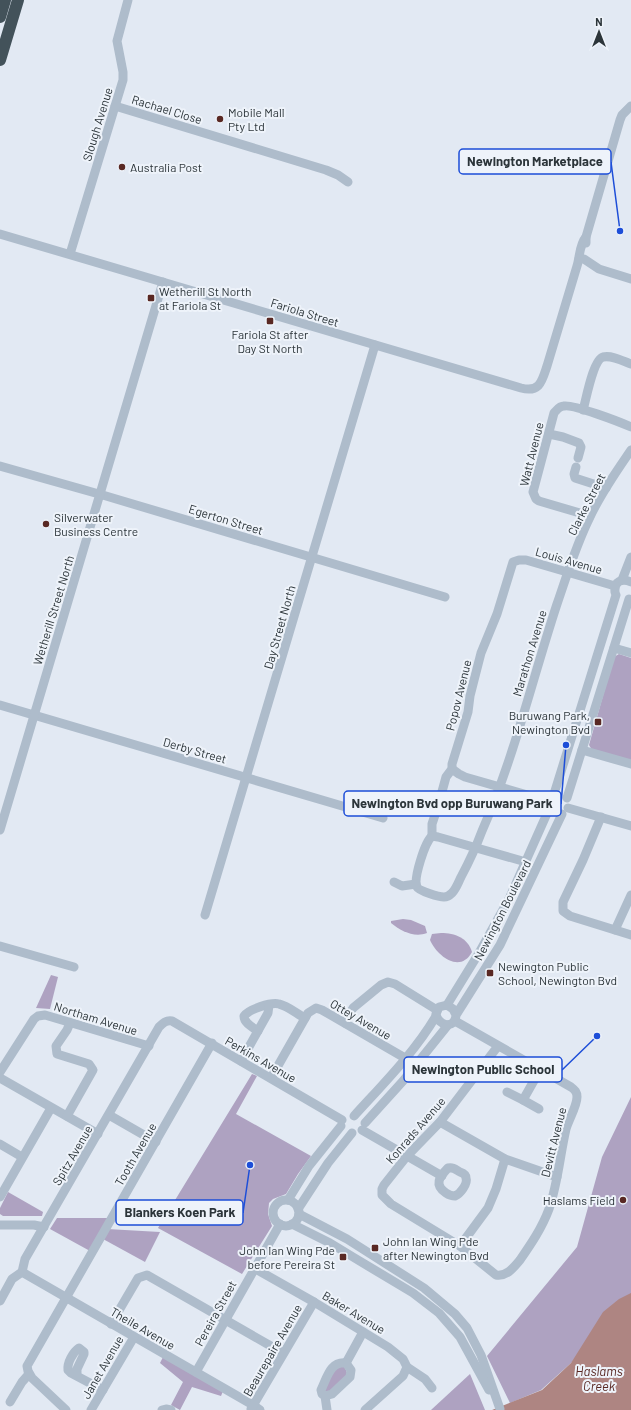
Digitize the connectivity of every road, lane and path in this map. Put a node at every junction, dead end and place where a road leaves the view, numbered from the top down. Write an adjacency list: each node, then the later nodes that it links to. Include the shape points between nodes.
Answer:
1 (18, 0): 5 (highway)
2 (128, 0): 6 (street, Slough Avenue, via 117,41 123,76)
3 (3, 2): 4 (highway)
4 (0, 17)
5 (0, 60)
6 (115, 106): 8 (street, Rachael Close, via 326,170); 11 (street, Slough Avenue)
7 (629, 109): 10 (street, via 620,120)
8 (348, 182)
9 (0, 234): 11 (street, Fariola Street)
10 (586, 237): 12 (street); 12 (street, via 579,252)
11 (70, 254): 14 (street, Fariola Street)
12 (584, 260): 13 (street, via 599,269); 15 (street, Fariola Street, via 541,382 531,390)
13 (631, 279)
14 (163, 282): 15 (street, Fariola Street); 23 (street, Wetherill Street North)
15 (375, 345): 25 (street, Day Street North)
16 (631, 364): 17 (street, via 613,357 600,358 595,366)
17 (583, 410): 18 (street); 19 (street, Watt Avenue, via 559,407)
18 (631, 427)
19 (548, 434): 22 (street, via 579,443 581,447 575,478); 24 (street, Watt Avenue, via 533,489 536,499)
20 (631, 450): 22 (street, Clarke Street)
21 (0, 466): 23 (street, Egerton Street)
22 (606, 488): 24 (street, Clarke Street)
23 (100, 494): 25 (street, Egerton Street); 35 (street, Wetherill Street North)
24 (590, 516): 28 (street, Clarke Street)
25 (312, 557): 30 (street, Egerton Street); 39 (street, Day Street North)
26 (631, 557): 29 (street, Newington Boulevard)
27 (516, 560): 28 (street, Louis Avenue, via 526,560); 38 (street, Popov Avenue, via 511,566 481,653)
28 (567, 572): 29 (street, Louis Avenue); 40 (street, Marathon Avenue)
29 (621, 586): 31 (street, Louis Avenue, via 622,599); 42 (street, Newington Boulevard)
30 (445, 597)
31 (630, 599): 32 (street)
32 (614, 648): 33 (street); 36 (street)
33 (631, 653)
34 (0, 704): 35 (street, Derby Street)
35 (34, 715): 39 (street, Derby Street); 47 (street, Wetherill Street North)
36 (582, 750): 37 (street); 41 (street)
37 (631, 764)
38 (452, 769): 40 (street, via 465,777); 48 (street, Popov Avenue, via 446,777 432,824)
39 (246, 778): 45 (street, Derby Street); 54 (street, Day Street North)
40 (500, 786): 42 (street); 49 (street, Marathon Avenue)
41 (567, 798): 42 (street, via 561,794); 43 (street, via 569,804)
42 (550, 802): 43 (street, via 553,813); 50 (street, Newington Boulevard)
43 (565, 811): 44 (street); 63 (street, Newington Boulevard, via 500,945)
44 (601, 817): 46 (street); 55 (street, via 562,906 563,911 570,916)
45 (383, 818)
46 (631, 826)
47 (0, 830)
48 (432, 837): 49 (street, via 438,836); 52 (street, Popov Avenue, via 423,855)
49 (475, 848): 50 (street); 52 (street, Marathon Avenue, via 449,896 421,890)
50 (526, 862): 60 (street, Newington Boulevard, via 509,899)
51 (394, 882): 52 (street, via 402,886)
52 (416, 884)
53 (631, 895): 55 (street)
54 (205, 915)
55 (615, 930): 56 (street)
56 (631, 935)
57 (0, 946): 58 (street)
58 (74, 967)
59 (269, 1005): 62 (street, via 281,1004); 67 (street, via 268,1013); 67 (street, via 248,1012 244,1016 244,1020)
60 (447, 1005): 61 (street, via 441,1006); 63 (street, via 453,1009)
61 (436, 1013): 63 (street, via 439,1022); 66 (street, via 395,984 388,982 356,1006); 71 (street, via 431,1025)
62 (305, 1018): 66 (street, Ottey Avenue, via 309,1011 316,1008); 76 (street)
63 (453, 1020): 70 (street); 86 (street, Newington Boulevard)
64 (167, 1021): 68 (street, Perkins Avenue); 69 (street, Spitz Avenue, via 159,1027)
65 (70, 1023): 69 (street, Northam Avenue); 74 (street, Northam Avenue, via 45,1015 36,1017); 82 (street, via 56,1046 57,1054 90,1064 93,1070)
66 (345, 1023): 71 (street, Ottey Avenue)
67 (258, 1031): 72 (street)
68 (212, 1043): 72 (street, Perkins Avenue); 89 (street, Tooth Avenue)
69 (149, 1046): 81 (street, Spitz Avenue)
70 (498, 1046): 73 (street); 84 (street, Konrads Avenue)
71 (405, 1058): 83 (street)
72 (241, 1061): 76 (street, Perkins Avenue)
73 (540, 1070): 78 (street); 95 (street, Devitt Avenue, via 571,1087 577,1099 567,1127)
74 (0, 1072)
75 (0, 1078): 79 (street)
76 (271, 1078): 85 (street, Perkins Avenue)
77 (507, 1092): 78 (street)
78 (523, 1100): 80 (street)
79 (51, 1108): 82 (street); 92 (street)
80 (539, 1109)
81 (109, 1115): 87 (street, Spitz Avenue); 89 (street)
82 (67, 1116): 87 (street)
83 (354, 1116): 85 (street, via 346,1117); 86 (street, via 361,1117)
84 (440, 1122): 91 (street, Konrads Avenue); 93 (street)
85 (342, 1123): 88 (street, via 346,1132); 97 (street, via 309,1166)
86 (363, 1126): 88 (street); 91 (street)
87 (98, 1134): 102 (street, Spitz Avenue)
88 (352, 1134): 98 (street, via 328,1163)
89 (156, 1142): 106 (street, Tooth Avenue)
90 (0, 1144): 92 (street)
91 (407, 1156): 94 (street); 103 (street, Konrads Avenue, via 384,1186 384,1197 391,1204)
92 (22, 1157): 96 (street)
93 (505, 1159): 95 (street); 103 (street, via 488,1208)
94 (442, 1176)
95 (557, 1177): 103 (street, Devitt Avenue, via 549,1208 537,1234 513,1268 502,1275 496,1275)
96 (0, 1197)
97 (288, 1200): 98 (street, via 294,1203); 99 (street, via 280,1201 274,1207 274,1218)
98 (298, 1211): 100 (street, via 298,1218); 124 (street, via 432,1293 455,1314 471,1334 481,1355)
99 (280, 1224): 100 (street); 104 (street, Pereira Street)
100 (292, 1224): 124 (street, via 340,1249 413,1293 439,1313 460,1337)
101 (0, 1225): 102 (street)
102 (44, 1227): 105 (street, Spitz Avenue, via 25,1259)
103 (460, 1246)
104 (254, 1268): 108 (street, Baker Avenue); 109 (street, Pereira Street)
105 (22, 1272): 106 (street, Theile Avenue); 107 (street, Spitz Avenue, via 12,1279)
106 (66, 1297): 110 (street, Theile Avenue); 117 (street, Tooth Avenue, via 27,1366)
107 (0, 1302)
108 (314, 1302): 111 (street, Baker Avenue); 113 (street, Beaurepaire Avenue)
109 (225, 1319): 110 (street, via 144,1275 138,1278); 113 (street); 116 (street, Pereira Street)
110 (111, 1324): 112 (street, Theile Avenue)
111 (363, 1332): 114 (street); 115 (street, Baker Avenue, via 398,1353)
112 (134, 1337): 116 (street, Theile Avenue); 120 (street, Janet Avenue)
113 (283, 1353): 123 (street, Beaurepaire Avenue)
114 (346, 1363): 121 (street, via 351,1370 350,1377 332,1394); 121 (street, via 333,1366 321,1390)
115 (407, 1367): 119 (street, Baker Avenue, via 425,1379); 130 (street, via 402,1376)
116 (196, 1372): 123 (street, Theile Avenue)
117 (29, 1374): 122 (street); 125 (street)
118 (76, 1375): 120 (street)
119 (432, 1388)
120 (103, 1390): 126 (street, Janet Avenue)
121 (325, 1396): 129 (street)
122 (10, 1402)
123 (254, 1408)
124 (500, 1409)
125 (66, 1410)
126 (91, 1410)
127 (162, 1410): 128 (street)
128 (171, 1410)
129 (327, 1410)
130 (365, 1410)

